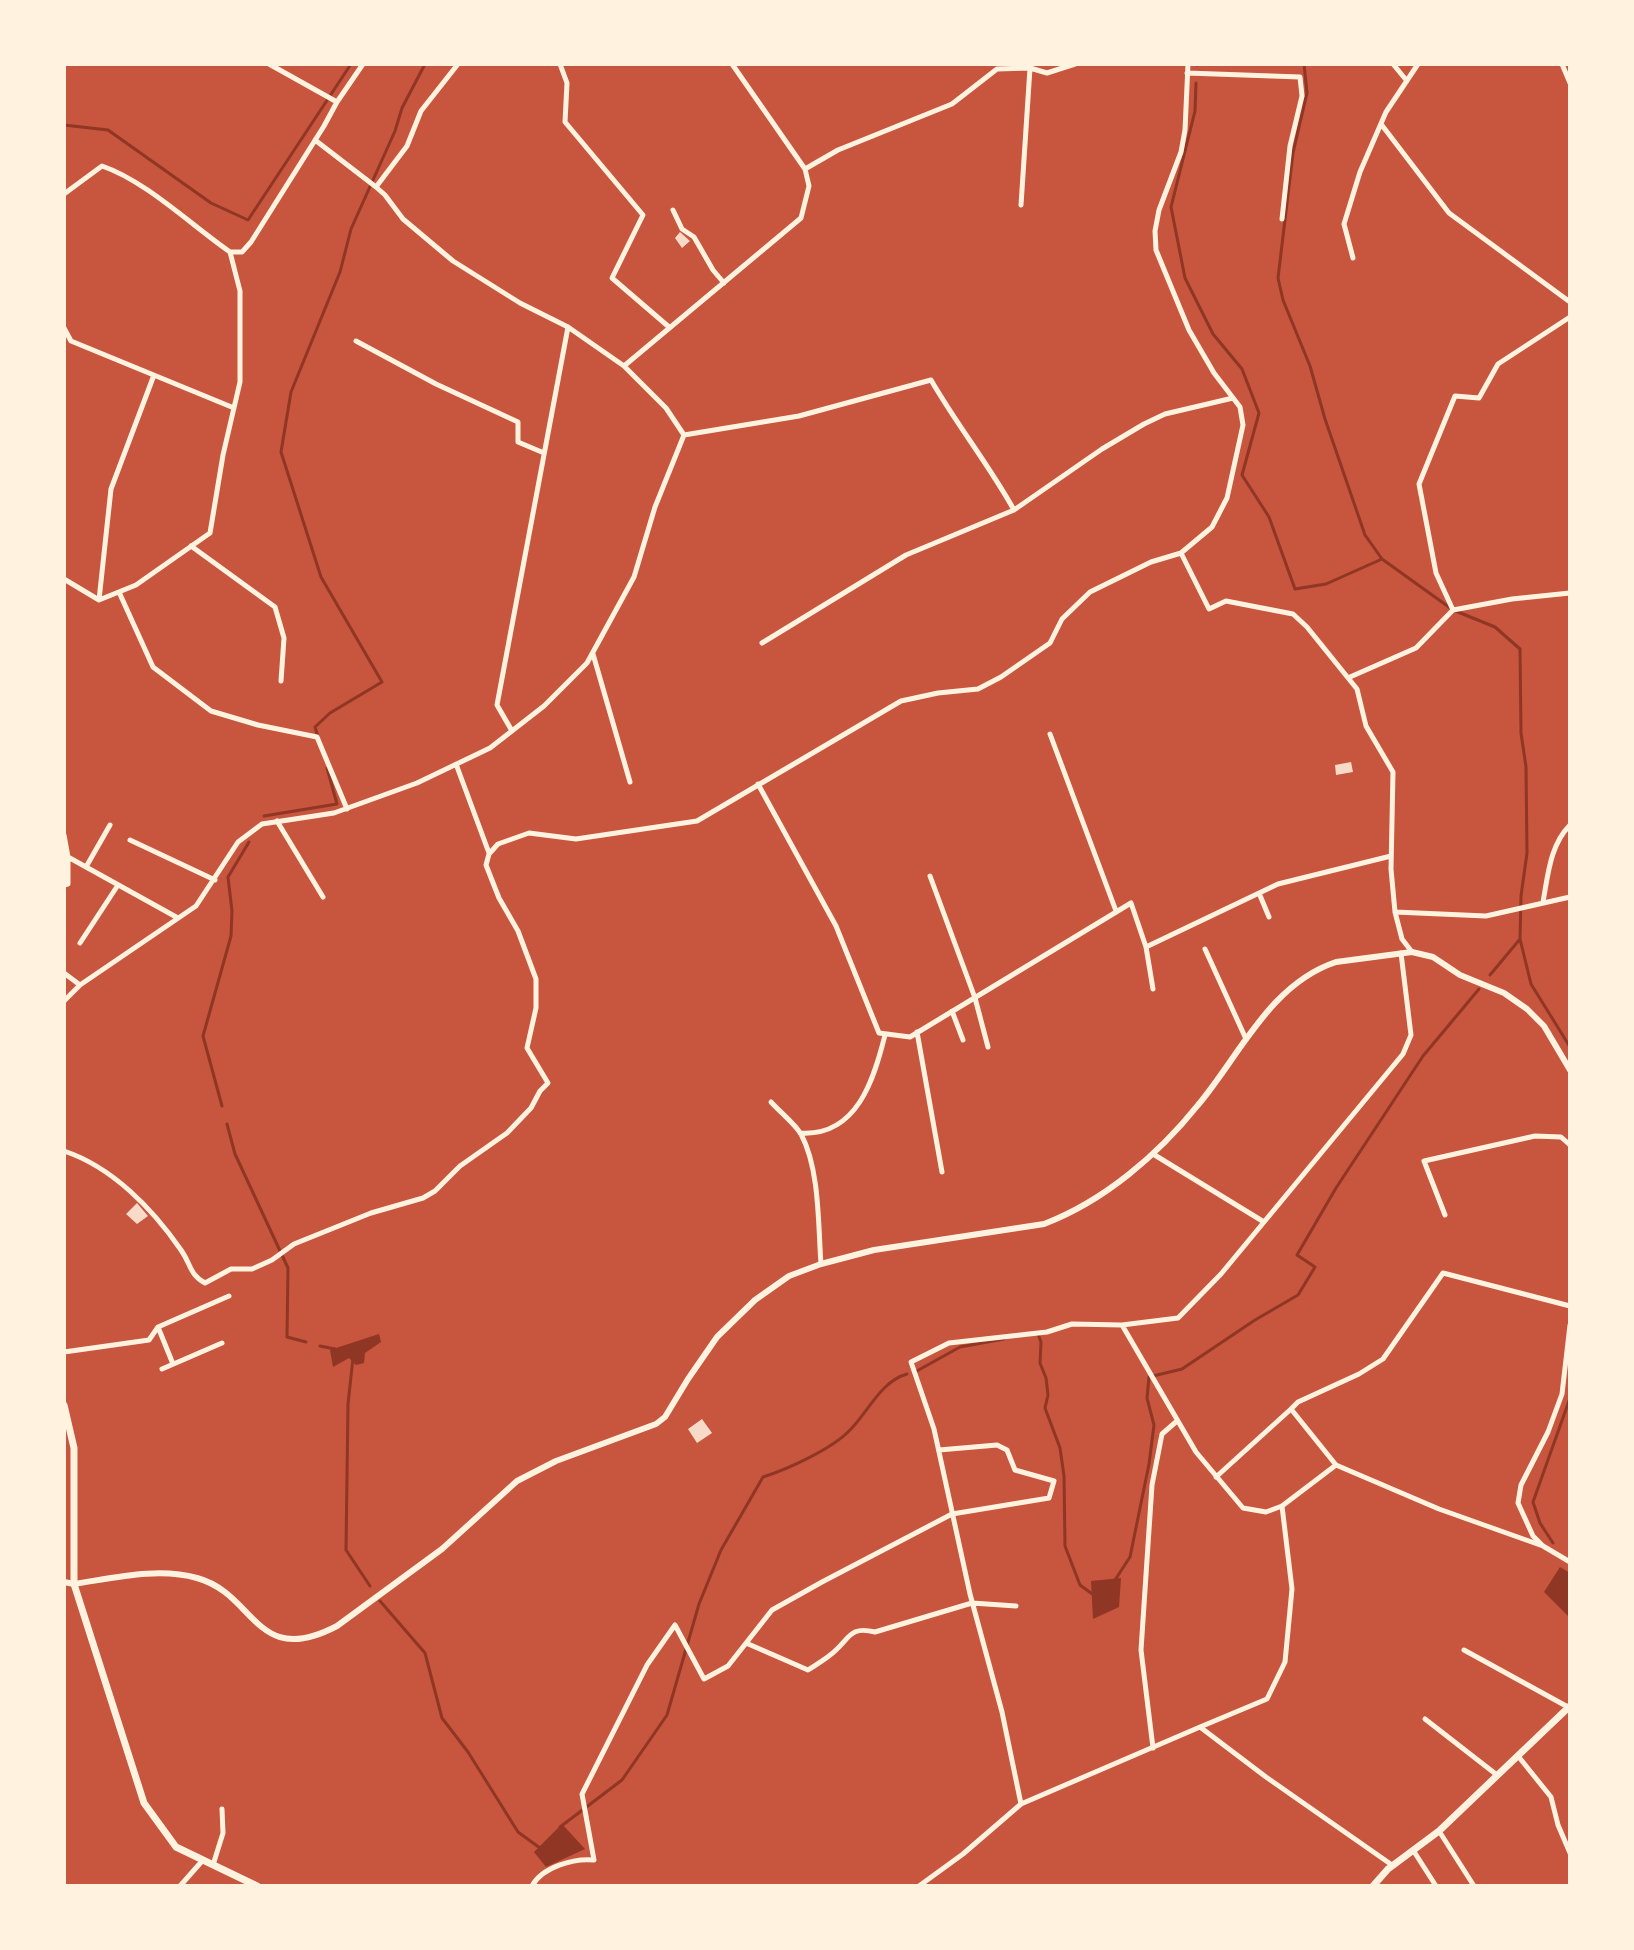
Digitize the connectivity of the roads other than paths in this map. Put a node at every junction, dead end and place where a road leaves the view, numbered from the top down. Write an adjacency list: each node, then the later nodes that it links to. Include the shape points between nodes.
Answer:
1 (269, 64): 16 (street)
2 (363, 64): 16 (street)
3 (458, 64): 20 (street, via 421,111 407,146)
4 (560, 64): 31 (street, via 567,83 565,122 643,215 612,278)
5 (732, 64): 19 (street)
6 (1075, 64): 12 (street, via 1047,73)
7 (1188, 64): 13 (street)
8 (1393, 64): 14 (street)
9 (1418, 64): 14 (street)
10 (1562, 64): 15 (street)
11 (1014, 66): 12 (street); 19 (street, via 997,69 952,104 838,150)
12 (1030, 68): 22 (street)
13 (1187, 73): 24 (street, via 1300,77 1302,96); 36 (street, via 1185,130 1159,210 1156,250 1189,330)
14 (1407, 81): 17 (street)
15 (1570, 83)
16 (331, 99): 18 (street)
17 (1381, 124): 26 (street, via 1344,224); 28 (street, via 1449,213)
18 (315, 140): 20 (street); 25 (street, via 251,242 242,252)
19 (805, 169): 27 (street, via 809,186 801,218)
20 (376, 187): 30 (street, via 403,219 453,261)
21 (64, 194): 25 (street, via 102,166 114,170)
22 (1021, 205)
23 (673, 210): 27 (street)
24 (1282, 219)
25 (230, 252): 37 (street, via 240,291 240,382)
26 (1353, 258)
27 (724, 283): 31 (street)
28 (1570, 302)
29 (1570, 317): 47 (street, via 1498,364 1479,398 1455,396 1419,484 1436,573)
30 (568, 327): 34 (street); 39 (street)
31 (669, 327): 34 (street)
32 (64, 328): 35 (street, via 71,341)
33 (356, 341): 39 (street, via 518,422 518,442)
34 (624, 366): 38 (street, via 666,408)
35 (154, 375): 37 (street); 46 (street, via 111,489)
36 (1233, 398): 40 (street, via 1144,424); 42 (street, via 1243,425 1227,498 1212,527)
37 (234, 408): 41 (street, via 210,533)
38 (684, 435): 40 (street, via 799,416 931,380); 49 (street, via 634,577)
39 (544, 453): 52 (street, via 497,705)
40 (1014, 510): 48 (street, via 906,555)
41 (191, 546): 44 (street); 51 (street, via 275,607 284,638)
42 (1181, 553): 50 (street, via 1209,609 1226,601 1293,614); 56 (street, via 1090,592 1062,619 1050,643 1001,677 978,689 901,701)
43 (64, 579): 46 (street)
44 (119, 592): 46 (street); 57 (street, via 153,667 211,711 317,737)
45 (1570, 593): 47 (street)
46 (99, 600)
47 (1453, 610): 50 (street, via 1416,648)
48 (762, 643)
49 (593, 653): 52 (street, via 544,706); 55 (street)
50 (1350, 677): 64 (street, via 1366,726 1393,772)
51 (281, 681)
52 (512, 731): 54 (street)
53 (1050, 734): 75 (street)
54 (456, 764): 57 (street); 63 (street)
55 (630, 782)
56 (758, 784): 63 (street, via 697,821 576,839 529,833 498,844); 91 (street, via 836,926 879,1033)
57 (347, 809): 58 (street)
58 (277, 821): 68 (street, via 262,824 238,842); 72 (street)
59 (110, 825): 66 (street)
60 (1570, 825): 74 (street, via 1559,837)
61 (64, 835): 65 (street)
62 (130, 840): 68 (street)
63 (489, 854): 99 (street, via 490,876 536,979 527,1048 548,1083 521,1119 435,1191 371,1213 252,1269 231,1269 205,1283 194,1277 180,1248 124,1186)
64 (1391, 856): 71 (street); 76 (street)
65 (68, 857): 66 (street); 69 (street)
66 (86, 867): 70 (street)
67 (930, 876): 87 (street)
68 (215, 880): 78 (street, via 196,906)
69 (64, 885)
70 (118, 885): 78 (street); 79 (street)
71 (1259, 893): 77 (street); 80 (street)
72 (323, 897)
73 (1570, 897): 74 (street)
74 (1543, 902): 76 (street, via 1486,916)
75 (1116, 911): 80 (street, via 1131,903); 87 (street)
76 (1395, 912): 82 (street, via 1402,939)
77 (1269, 917)
78 (178, 918): 85 (street)
79 (80, 943)
80 (1146, 947): 86 (street)
81 (1205, 949): 93 (street)
82 (1412, 952): 83 (street); 95 (street, via 1433,957 1472,982 1514,999 1544,1026)
83 (1401, 953): 93 (street, via 1323,967 1273,1004); 103 (street, via 1411,1035 1403,1054)
84 (64, 973): 85 (street)
85 (80, 985): 88 (street)
86 (1153, 989)
87 (975, 998): 89 (street); 94 (street)
88 (64, 1001)
89 (952, 1011): 90 (street); 92 (street)
90 (917, 1032): 91 (street, via 910,1037); 101 (street)
91 (885, 1035): 97 (street, via 875,1075 850,1115 818,1134)
92 (963, 1040)
93 (1247, 1040): 100 (street, via 1199,1105)
94 (988, 1047)
95 (1570, 1070)
96 (771, 1102): 97 (street)
97 (800, 1133): 104 (street, via 815,1185)
98 (1570, 1145): 102 (street, via 1561,1137 1535,1136 1424,1161)
99 (64, 1151)
100 (1153, 1154): 103 (street); 104 (street, via 1085,1203 1044,1224 886,1248)
101 (942, 1172)
102 (1445, 1215)
103 (1264, 1222): 107 (street, via 1178,1318)
104 (821, 1264): 125 (street, via 789,1276 736,1317 656,1424 517,1481 442,1549 324,1633 292,1639 271,1633 219,1588 194,1577 144,1573)
105 (229, 1296): 109 (street)
106 (1570, 1306): 115 (street, via 1443,1273 1383,1359)
107 (1122, 1325): 116 (street); 117 (street, via 1072,1324 1047,1332 949,1343 911,1362)
108 (1570, 1325): 122 (street, via 1562,1394 1519,1494 1528,1526)
109 (158, 1327): 111 (street, via 149,1340); 112 (street)
110 (222, 1343): 112 (street)
111 (64, 1352)
112 (173, 1364): 113 (street)
113 (162, 1369)
114 (64, 1405): 125 (main road, via 74,1448)
115 (1291, 1409): 118 (street); 119 (street)
116 (1177, 1421): 119 (street); 133 (street, via 1162,1434 1152,1485 1141,1650)
117 (939, 1450): 121 (street); 121 (street, via 997,1445 1007,1450 1015,1470 1054,1481 1049,1498)
118 (1336, 1465): 120 (street); 122 (street)
119 (1216, 1477): 120 (street, via 1243,1508 1266,1512)
120 (1282, 1506): 132 (street, via 1292,1589 1285,1662 1267,1699)
121 (952, 1514): 126 (street); 128 (street, via 772,1610)
122 (1543, 1546): 123 (street)
123 (1570, 1562)
124 (64, 1582): 125 (street)
125 (74, 1584): 141 (main road, via 144,1803 176,1847)
126 (972, 1603): 127 (street); 128 (street, via 875,1632 848,1634 837,1650 808,1670); 136 (street)
127 (1016, 1606)
128 (746, 1643): 146 (street, via 728,1666 704,1679 675,1625 647,1665 582,1794 594,1860 576,1858)
129 (1464, 1650): 130 (street)
130 (1569, 1706): 134 (main road)
131 (1425, 1719): 135 (street)
132 (1200, 1727): 133 (street); 143 (street)
133 (1153, 1748): 136 (street)
134 (1518, 1756): 135 (main road); 140 (street, via 1551,1797)
135 (1497, 1775): 138 (main road)
136 (1021, 1804): 147 (street)
137 (222, 1809): 142 (street, via 223,1833)
138 (1439, 1831): 139 (main road); 150 (street)
139 (1413, 1850): 143 (main road); 149 (street)
140 (1570, 1853)
141 (203, 1860): 142 (main road); 144 (street)
142 (213, 1865): 145 (main road)
143 (1392, 1865): 148 (main road)
144 (180, 1886)
145 (257, 1886)
146 (532, 1886)
147 (919, 1886)
148 (1373, 1886)
149 (1436, 1886)
150 (1474, 1886)

